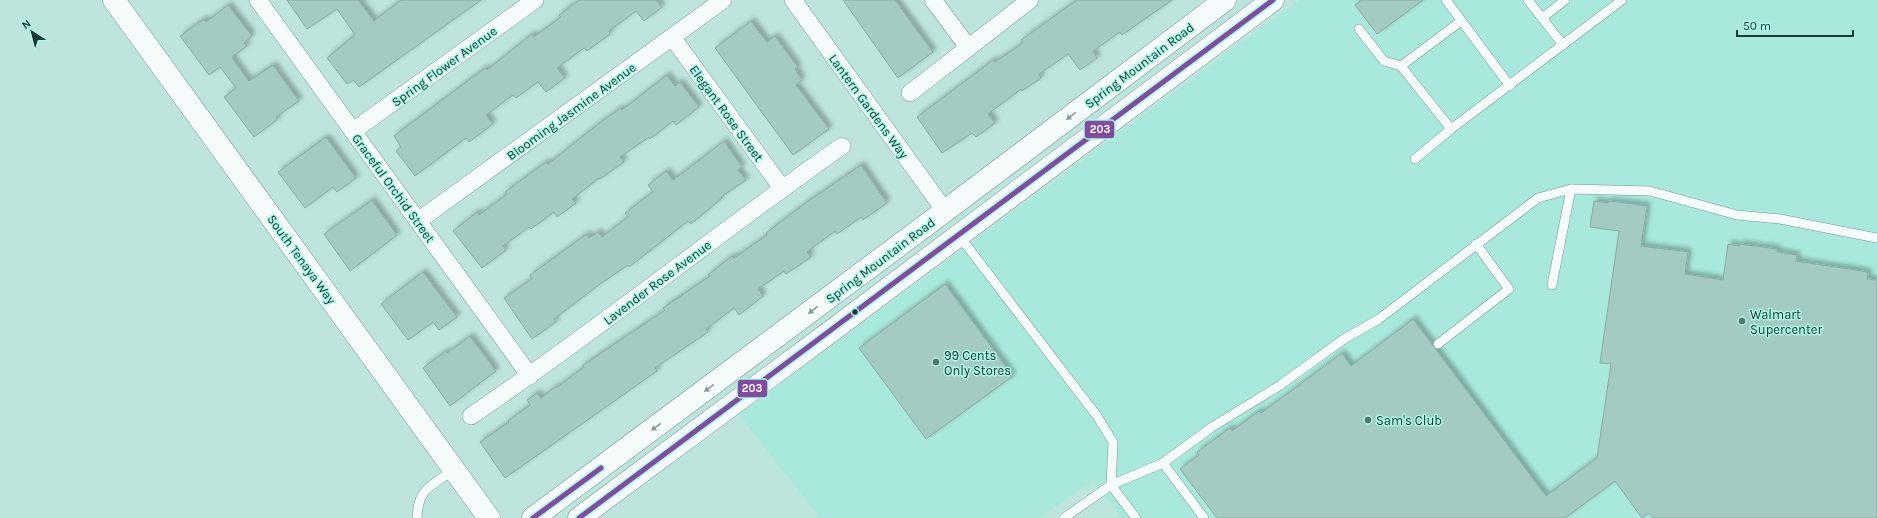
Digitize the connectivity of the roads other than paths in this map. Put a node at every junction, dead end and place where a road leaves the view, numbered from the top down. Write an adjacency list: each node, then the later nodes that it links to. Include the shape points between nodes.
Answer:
1 (114, 0): 41 (main road, South Tenaya Way)
2 (258, 0): 24 (street, Graceful Orchid Street)
3 (535, 0): 24 (street, Spring Flower Avenue)
4 (723, 0): 17 (street, Blooming Jasmine Avenue)
5 (793, 0): 30 (street, Lantern Gardens Way)
6 (933, 0): 19 (street)
7 (1030, 0): 19 (street)
8 (1225, 0): 25 (main road, Spring Mountain Road, one-way to 25)
9 (1273, 0): 32 (main road)
10 (1446, 0): 15 (lane)
11 (1528, 0): 14 (lane)
12 (1565, 0): 14 (lane)
13 (1622, 0): 18 (lane)
14 (1542, 18): 18 (lane)
15 (1461, 21): 20 (lane); 21 (lane)
16 (1359, 29): 20 (lane, via 1384,61)
17 (672, 37): 28 (street, Elegant Rose Street); 31 (street, Blooming Jasmine Avenue)
18 (1562, 46): 21 (lane)
19 (968, 47): 22 (street)
20 (1400, 66): 23 (lane)
21 (1510, 86): 23 (lane)
22 (910, 92)
23 (1451, 129): 27 (lane)
24 (353, 131): 31 (street, Graceful Orchid Street)
25 (1047, 133): 30 (main road, Spring Mountain Road); 32 (main road, via 967,215)
26 (842, 146): 28 (street, Lavender Rose Avenue)
27 (1415, 159)
28 (782, 188): 38 (street, Lavender Rose Avenue)
29 (1571, 189): 33 (lane, via 1650,191 1737,215 1780,219); 34 (lane, via 1538,198); 35 (lane)
30 (945, 211): 36 (main road, via 941,230 866,289); 45 (main road, Spring Mountain Road, one-way to 45)
31 (418, 221): 38 (street, Graceful Orchid Street)
32 (957, 237): 36 (main road); 42 (lane, via 967,246 1097,416 1113,442)
33 (1877, 238)
34 (1476, 244): 37 (lane, via 1509,289); 40 (lane, via 1378,319 1344,339 1280,386 1212,427)
35 (1552, 285)
36 (818, 341): 46 (main road)
37 (1438, 344)
38 (530, 376): 39 (street, Lavender Rose Avenue)
39 (472, 416)
40 (1163, 464): 42 (lane); 49 (lane)
41 (455, 469): 43 (lane, via 423,491); 44 (main road, South Tenaya Way)
42 (1111, 485): 47 (lane); 48 (lane)
43 (417, 518)
44 (489, 518)
45 (533, 518)
46 (579, 518)
47 (1064, 518)
48 (1136, 518)
49 (1204, 518)

